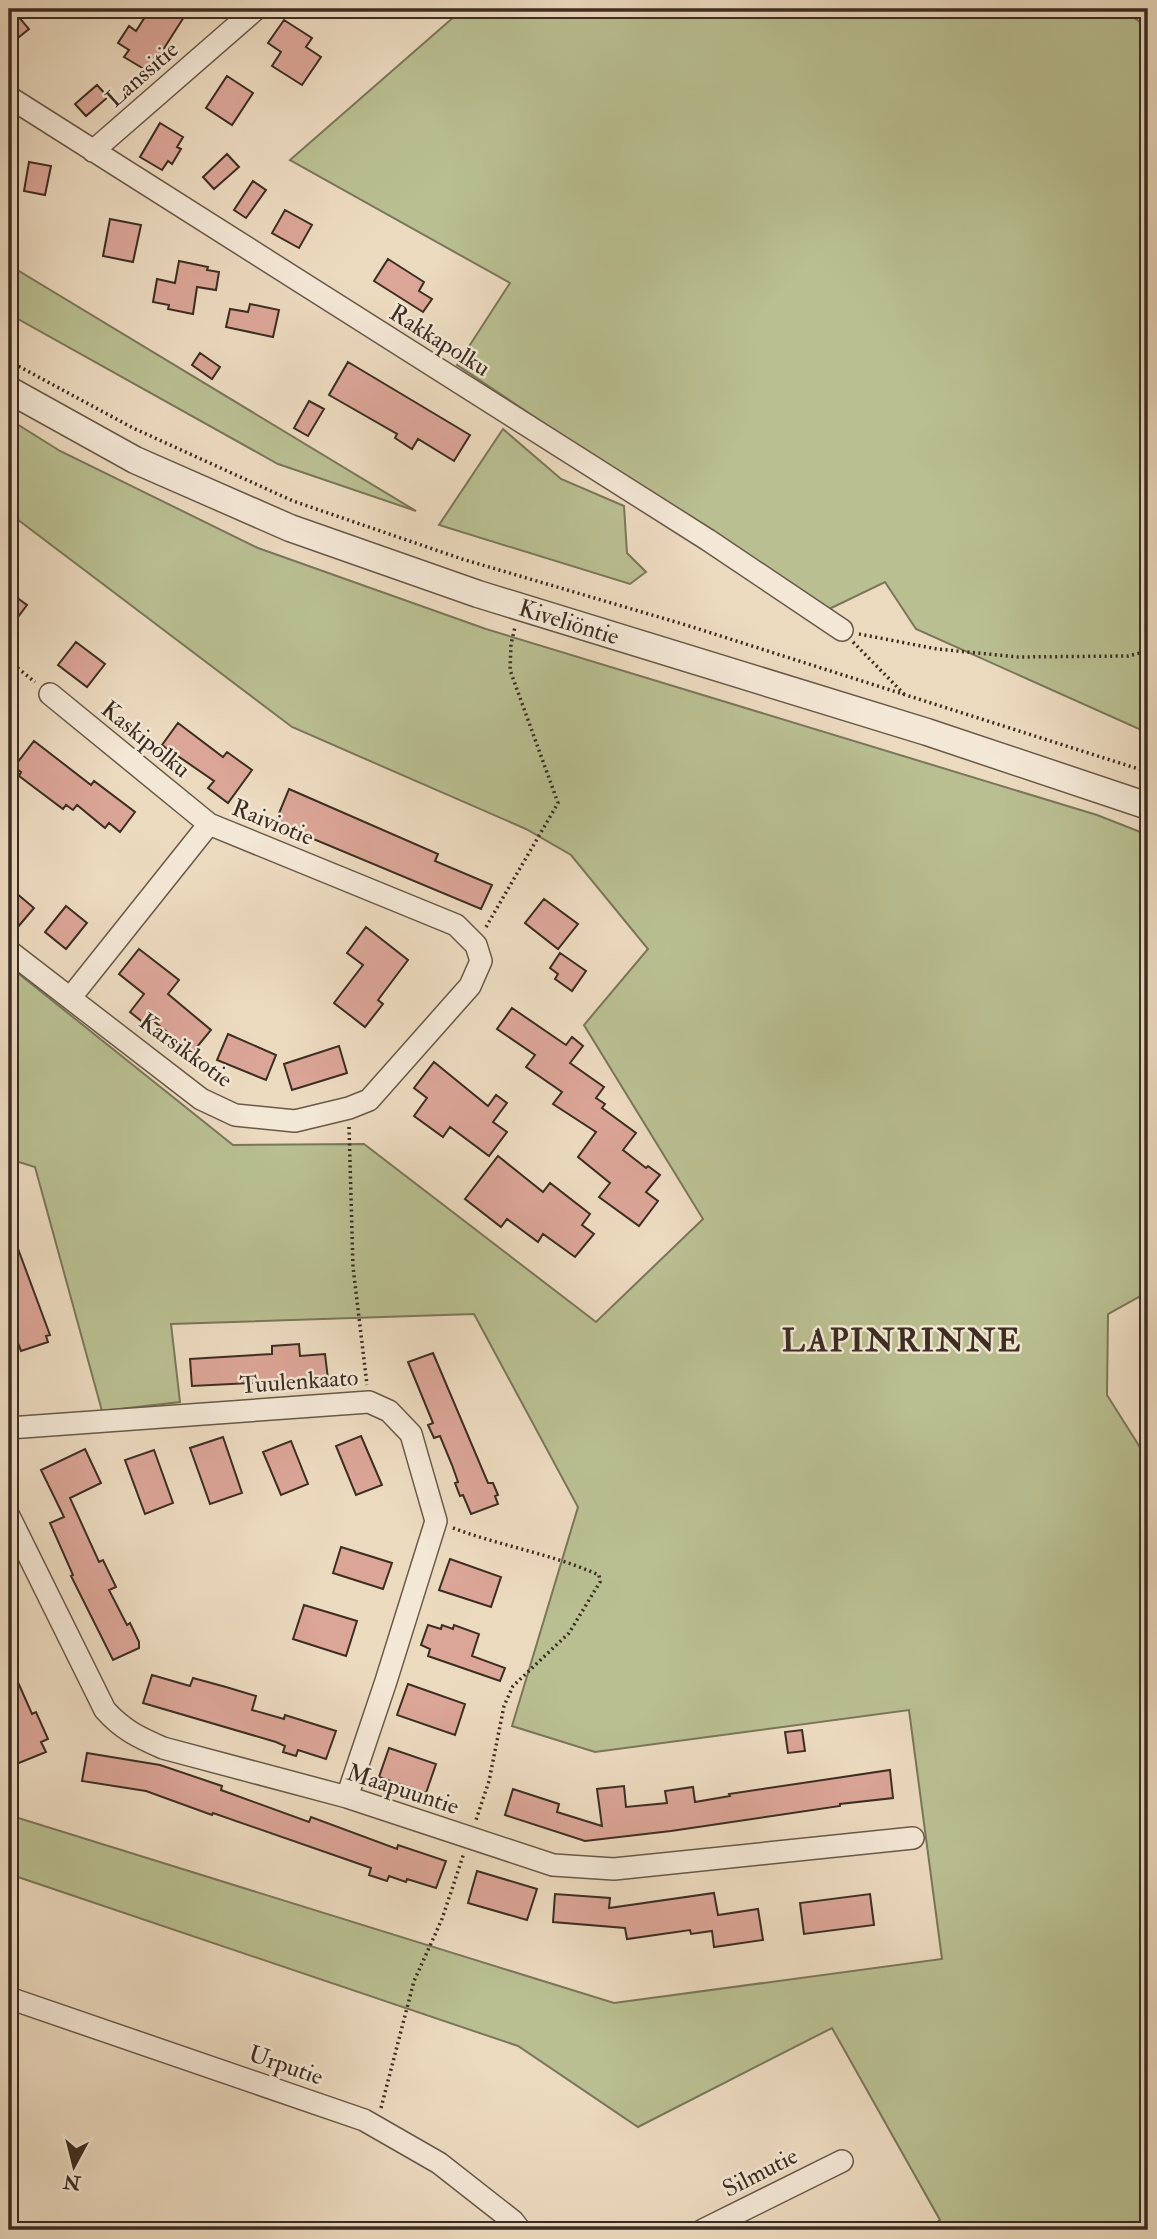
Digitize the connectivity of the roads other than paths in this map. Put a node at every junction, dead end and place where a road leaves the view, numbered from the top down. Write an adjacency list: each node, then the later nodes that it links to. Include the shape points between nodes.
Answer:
1 (256, 9): 3 (street, Lanssitie)
2 (9, 97): 3 (street, Rakkapolku)
3 (93, 151): 5 (street, Rakkapolku, via 708,540)
4 (9, 390): 7 (street, Kiveliöntie, via 135,460 290,528 520,607 927,732)
5 (842, 630)
6 (50, 694): 8 (street, Kaskipolku)
7 (1148, 806)
8 (209, 824): 9 (street, Raiviotie, via 457,925); 11 (street, Raiviotie)
9 (476, 945): 11 (street, Karsikkotie, via 481,961 470,986 369,1100 295,1121 235,1115 201,1099)
10 (9, 951): 11 (street, Karsikkotie)
11 (71, 997)
12 (9, 1429): 14 (street, Tuulenkaato, via 369,1402 389,1411 411,1434 436,1521)
13 (9, 1517): 14 (street, Maapuuntie, via 105,1710 119,1726 163,1748)
14 (347, 1797): 15 (street, Maapuuntie, via 553,1865 614,1869)
15 (913, 1838)
16 (9, 1998): 18 (street, Urputie, via 364,2120 439,2163)
17 (842, 2161): 19 (street, Silmutie)
18 (520, 2230)
19 (703, 2230)

